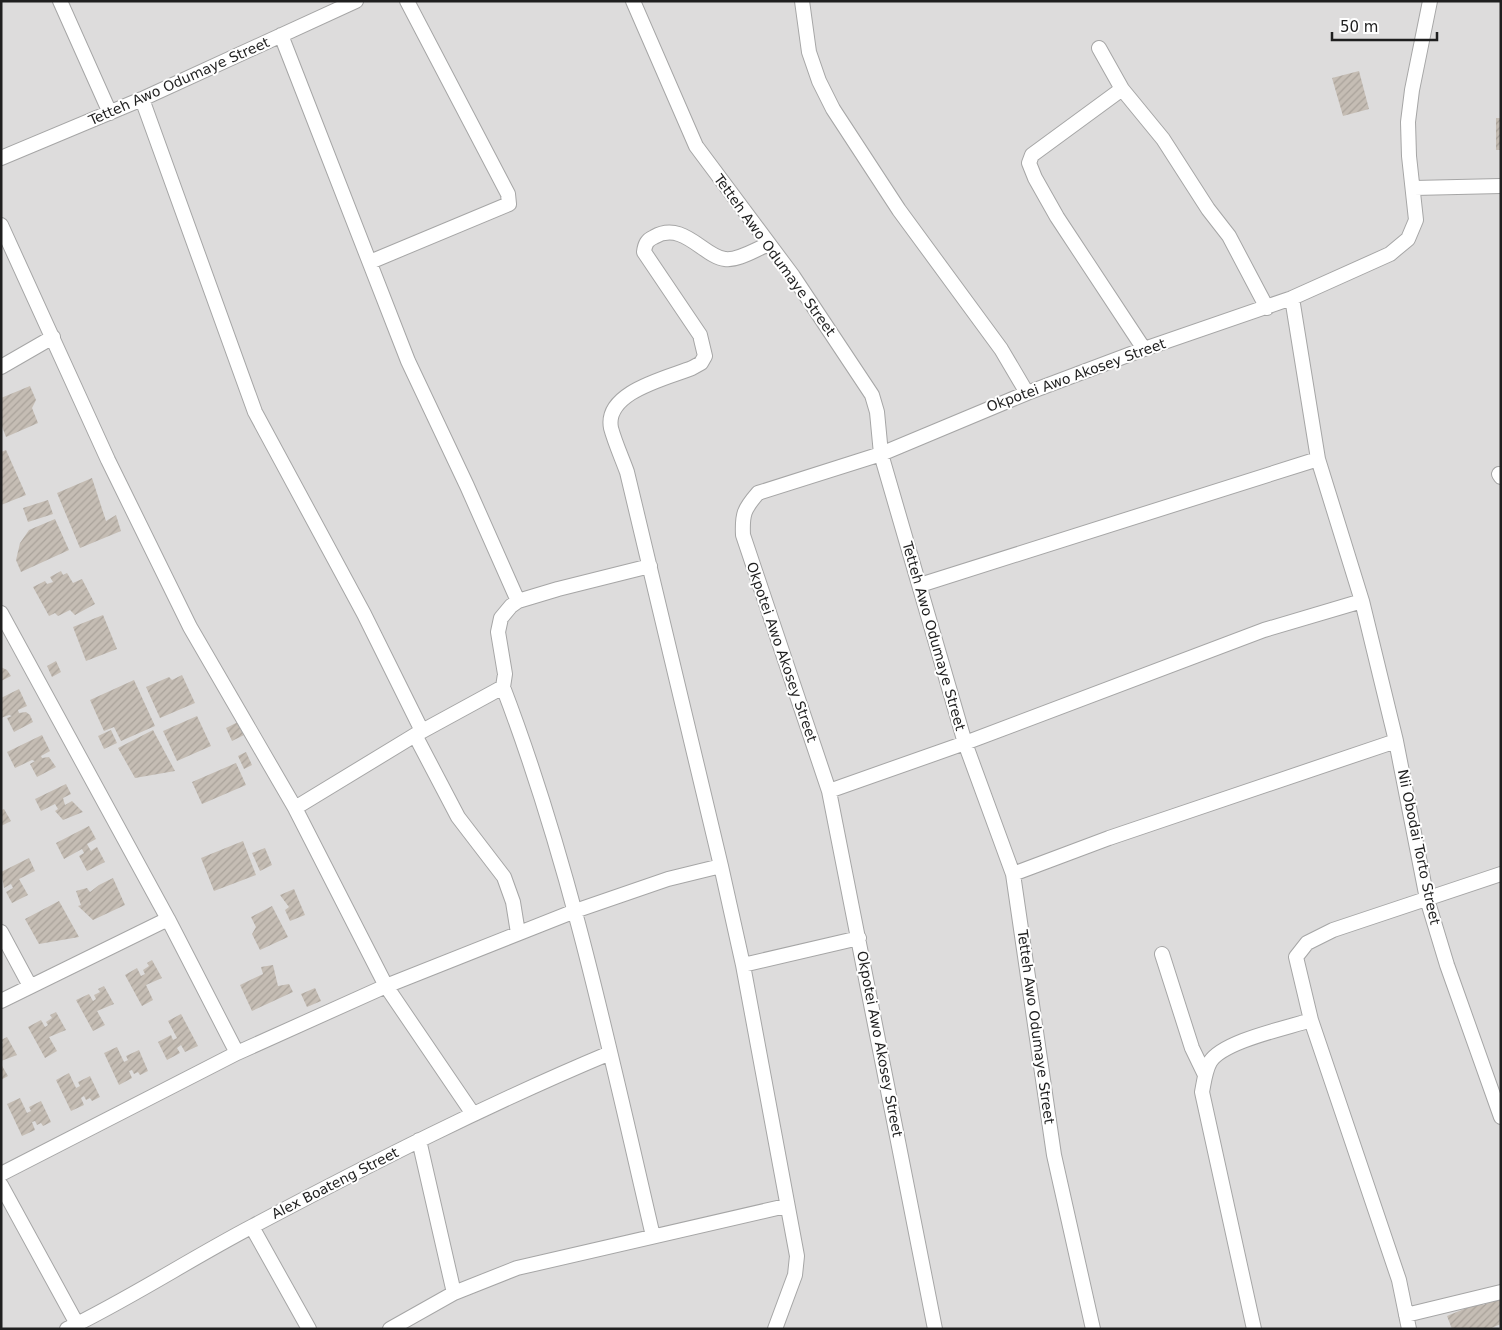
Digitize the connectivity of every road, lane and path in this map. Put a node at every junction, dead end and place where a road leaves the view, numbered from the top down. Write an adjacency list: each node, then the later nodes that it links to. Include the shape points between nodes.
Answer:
1 (60, 1): 11 (street)
2 (356, 1): 7 (street, Tetteh Awo Odumaye Street)
3 (407, 1): 17 (street, via 508,194 509,204)
4 (633, 1): 16 (street, Tetteh Awo Odumaye Street, via 696,146)
5 (802, 1): 23 (street, via 809,52 833,109 899,210 1001,349)
6 (1430, 1): 14 (street, Okpotei Awo Akosey Street, via 1408,122 1408,156)
7 (281, 35): 10 (street, Tetteh Awo Odumaye Street); 17 (street)
8 (1099, 48): 9 (street)
9 (1122, 89): 19 (street, via 1163,139 1229,236); 21 (street, via 1032,155 1030,163 1057,217)
10 (142, 99): 11 (street, Tetteh Awo Odumaye Street); 32 (street, via 255,412 364,614)
11 (110, 113): 12 (street, Tetteh Awo Odumaye Street)
12 (1, 158)
13 (1501, 186): 14 (street)
14 (1414, 188): 18 (street, Okpotei Awo Akosey Street, via 1416,220 1408,240 1390,254)
15 (1, 225): 20 (street)
16 (769, 244): 24 (street, Tetteh Awo Odumaye Street, via 872,395); 26 (street, via 730,260 721,259 692,239 668,233 656,235 645,245 644,252 651,264 700,335 705,356 692,368 627,394 611,415 611,427 627,472)
17 (370, 262): 28 (street, via 408,361)
18 (1292, 298): 19 (street, Okpotei Awo Akosey Street); 25 (street, Nii Obodai Torto Street)
19 (1267, 308): 21 (street, Okpotei Awo Akosey Street)
20 (53, 338): 22 (street); 36 (street, via 108,460 190,627)
21 (1144, 349): 23 (street, Okpotei Awo Akosey Street)
22 (1, 367)
23 (1027, 393): 24 (street, Okpotei Awo Akosey Street)
24 (882, 454): 27 (street, Tetteh Awo Odumaye Street); 35 (street, Okpotei Awo Akosey Street, via 758,493 745,507 742,519 743,535 762,595)
25 (1318, 459): 27 (street); 29 (street, Nii Obodai Torto Street)
26 (650, 566): 28 (street); 37 (street)
27 (920, 585): 34 (street, Tetteh Awo Odumaye Street)
28 (518, 601): 31 (street, via 504,611 498,632 506,674)
29 (1362, 601): 33 (street, Nii Obodai Torto Street); 34 (street, via 1264,630)
30 (1, 613): 42 (street)
31 (503, 687): 32 (street); 41 (street, via 537,784)
32 (418, 733): 36 (street); 44 (street, via 458,817 504,877 513,902)
33 (1396, 740): 38 (street, via 1108,838); 40 (street, Nii Obodai Torto Street)
34 (965, 743): 35 (street); 38 (street, Tetteh Awo Odumaye Street)
35 (829, 791): 45 (street, Okpotei Awo Akosey Street)
36 (295, 808): 49 (street)
37 (722, 866): 41 (street); 47 (street)
38 (1014, 874): 71 (street, Tetteh Awo Odumaye Street, via 1054,1155)
39 (1501, 874): 40 (street)
40 (1427, 899): 51 (street, via 1333,930 1306,944 1296,957); 56 (street, Nii Obodai Torto Street)
41 (575, 911): 44 (street); 52 (street)
42 (168, 919): 48 (street); 53 (street)
43 (1, 932): 48 (street)
44 (518, 933): 49 (street)
45 (859, 938): 47 (street); 70 (street, Okpotei Awo Akosey Street)
46 (1162, 954): 54 (street, via 1192,1048)
47 (743, 966): 60 (street)
48 (30, 986): 50 (street)
49 (386, 986): 53 (street); 55 (street)
50 (1, 1002)
51 (1311, 1020): 54 (street, via 1232,1046 1211,1061); 65 (street, via 1399,1280)
52 (610, 1052): 55 (street, Alex Boateng Street); 62 (street)
53 (237, 1053): 58 (street)
54 (1205, 1075): 72 (street, via 1202,1092)
55 (473, 1114): 57 (street, Alex Boateng Street)
56 (1501, 1117)
57 (420, 1140): 61 (street, Alex Boateng Street); 63 (street)
58 (1, 1174)
59 (1, 1185): 66 (street)
60 (786, 1206): 62 (street); 67 (street, via 797,1256 794,1275)
61 (252, 1226): 66 (street, Alex Boateng Street); 68 (street)
62 (653, 1236): 63 (street, via 517,1268)
63 (454, 1292): 69 (street)
64 (1501, 1292): 65 (street)
65 (1408, 1322)
66 (72, 1326)
67 (774, 1328)
68 (309, 1329)
69 (390, 1329)
70 (935, 1329)
71 (1093, 1329)
72 (1254, 1329)

